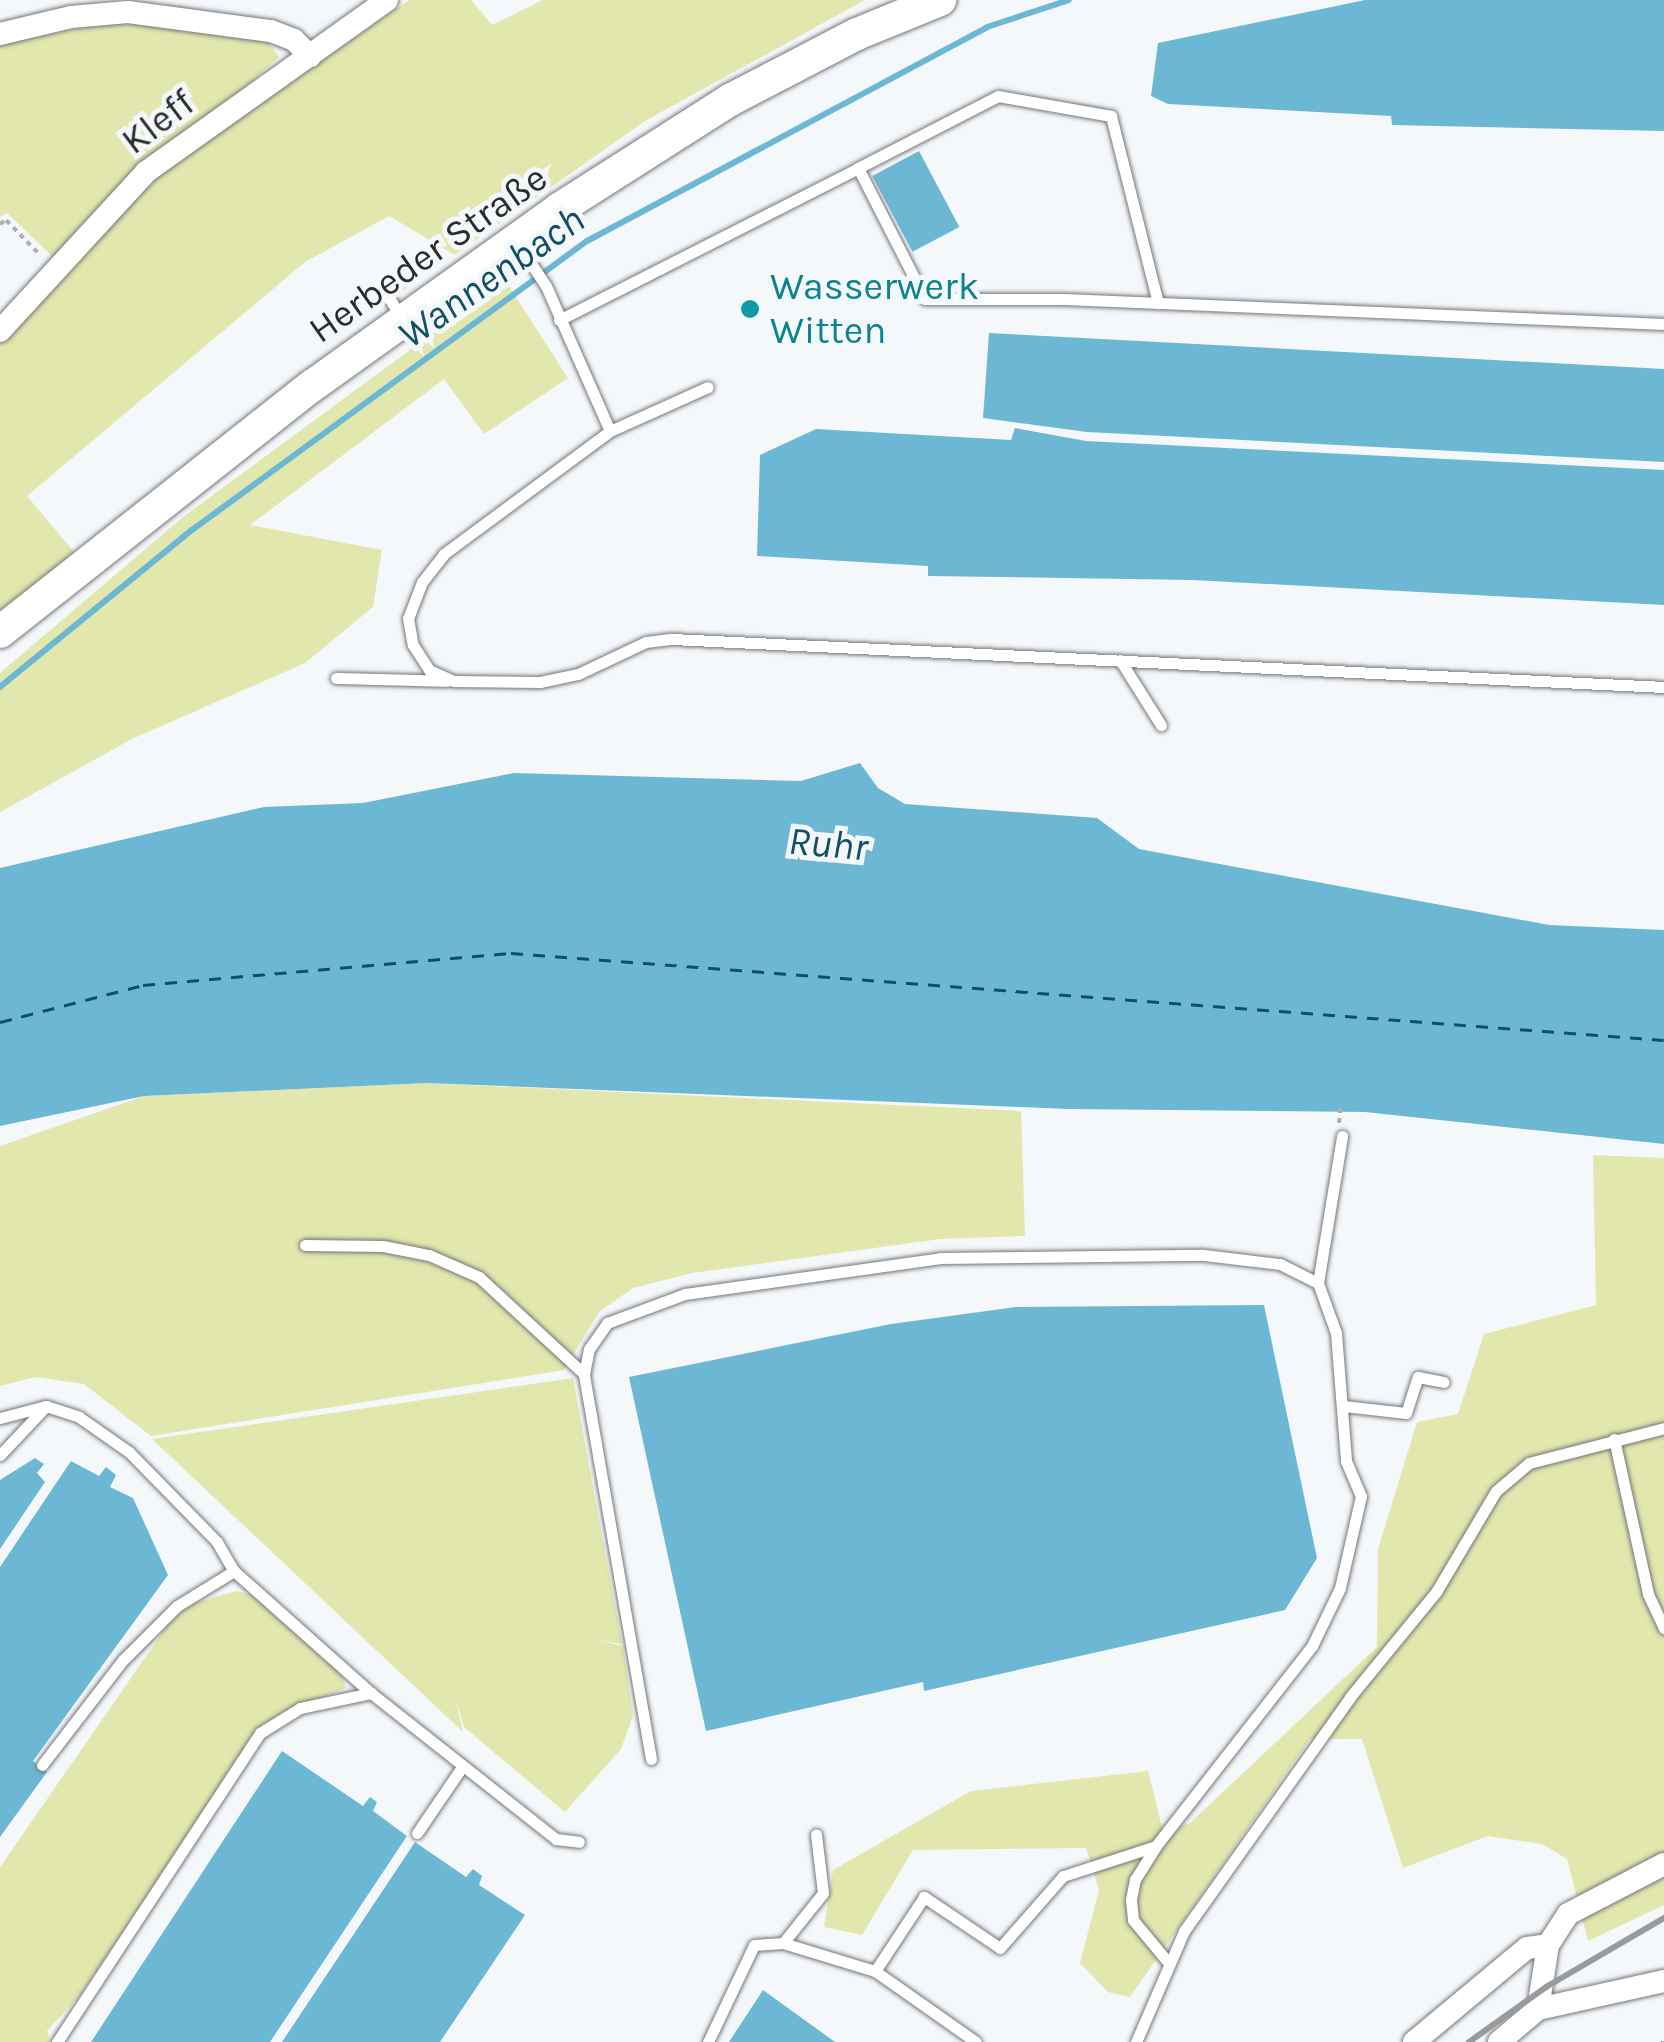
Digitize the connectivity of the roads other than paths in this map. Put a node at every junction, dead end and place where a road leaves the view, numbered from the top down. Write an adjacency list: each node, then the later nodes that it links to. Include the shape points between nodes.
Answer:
1 (388, 0): 4 (street, Kleff)
2 (940, 0): 6 (main road, Herbeder Straße, via 730,100)
3 (0, 34): 4 (street, via 128,12 270,31 294,40)
4 (310, 56): 12 (street, Kleff, via 146,172)
5 (858, 168): 8 (lane, via 925,299); 8 (lane, via 998,96 1111,116); 10 (lane)
6 (515, 240): 9 (main road, Herbeder Straße); 10 (lane)
7 (402, 278): 9 (lane, via 385,290)
8 (1158, 303): 11 (lane)
9 (403, 320): 15 (main road, Herbeder Straße, via 148,510)
10 (559, 320): 14 (lane)
11 (1664, 324)
12 (0, 330)
13 (708, 387): 14 (lane)
14 (610, 431): 18 (lane, via 444,554 422,582 408,618 412,645 428,670)
15 (0, 632)
16 (1120, 660): 18 (lane, via 672,639 646,642 578,674 540,682); 19 (lane); 20 (lane)
17 (336, 678): 18 (lane)
18 (454, 681)
19 (1664, 688)
20 (1161, 725)
21 (1342, 1136): 23 (lane)
22 (305, 1245): 24 (lane, via 383,1246 428,1255 478,1278)
23 (1318, 1283): 24 (lane, via 1280,1264 1204,1255 1059,1252 886,1264 649,1303 607,1323 589,1349); 27 (lane, via 1336,1333)
24 (584, 1374): 35 (lane)
25 (1444, 1382): 27 (lane, via 1418,1377 1406,1413)
26 (46, 1406): 28 (lane); 31 (lane); 32 (lane, via 79,1417 129,1452 217,1542)
27 (1344, 1406): 41 (lane, via 1346,1461 1362,1496 1340,1588 1312,1646)
28 (0, 1418)
29 (1664, 1428): 30 (lane)
30 (1614, 1439): 33 (lane, via 1648,1594); 45 (lane, via 1529,1463 1496,1491 1436,1592 1350,1697)
31 (0, 1456)
32 (234, 1571): 34 (lane); 36 (lane, via 177,1606 122,1660)
33 (1664, 1628)
34 (371, 1693): 37 (lane); 49 (lane, via 300,1708 260,1733)
35 (651, 1760)
36 (42, 1765)
37 (462, 1767): 38 (lane); 40 (lane, via 556,1839)
38 (417, 1833)
39 (816, 1834): 43 (lane, via 823,1893)
40 (578, 1842)
41 (1156, 1846): 45 (lane, via 1136,1878 1133,1920); 46 (lane, via 1063,1876 1000,1948 924,1898)
42 (1664, 1864): 44 (street, via 1568,1914)
43 (783, 1943): 46 (lane); 50 (lane, via 754,1946)
44 (1548, 1945): 48 (street); 53 (street, via 1528,1948)
45 (1166, 1961): 52 (lane)
46 (874, 1971): 51 (lane)
47 (1664, 1981): 48 (street)
48 (1538, 2009): 54 (street)
49 (57, 2042)
50 (708, 2042)
51 (976, 2042)
52 (1136, 2042)
53 (1414, 2042)
54 (1499, 2042)

